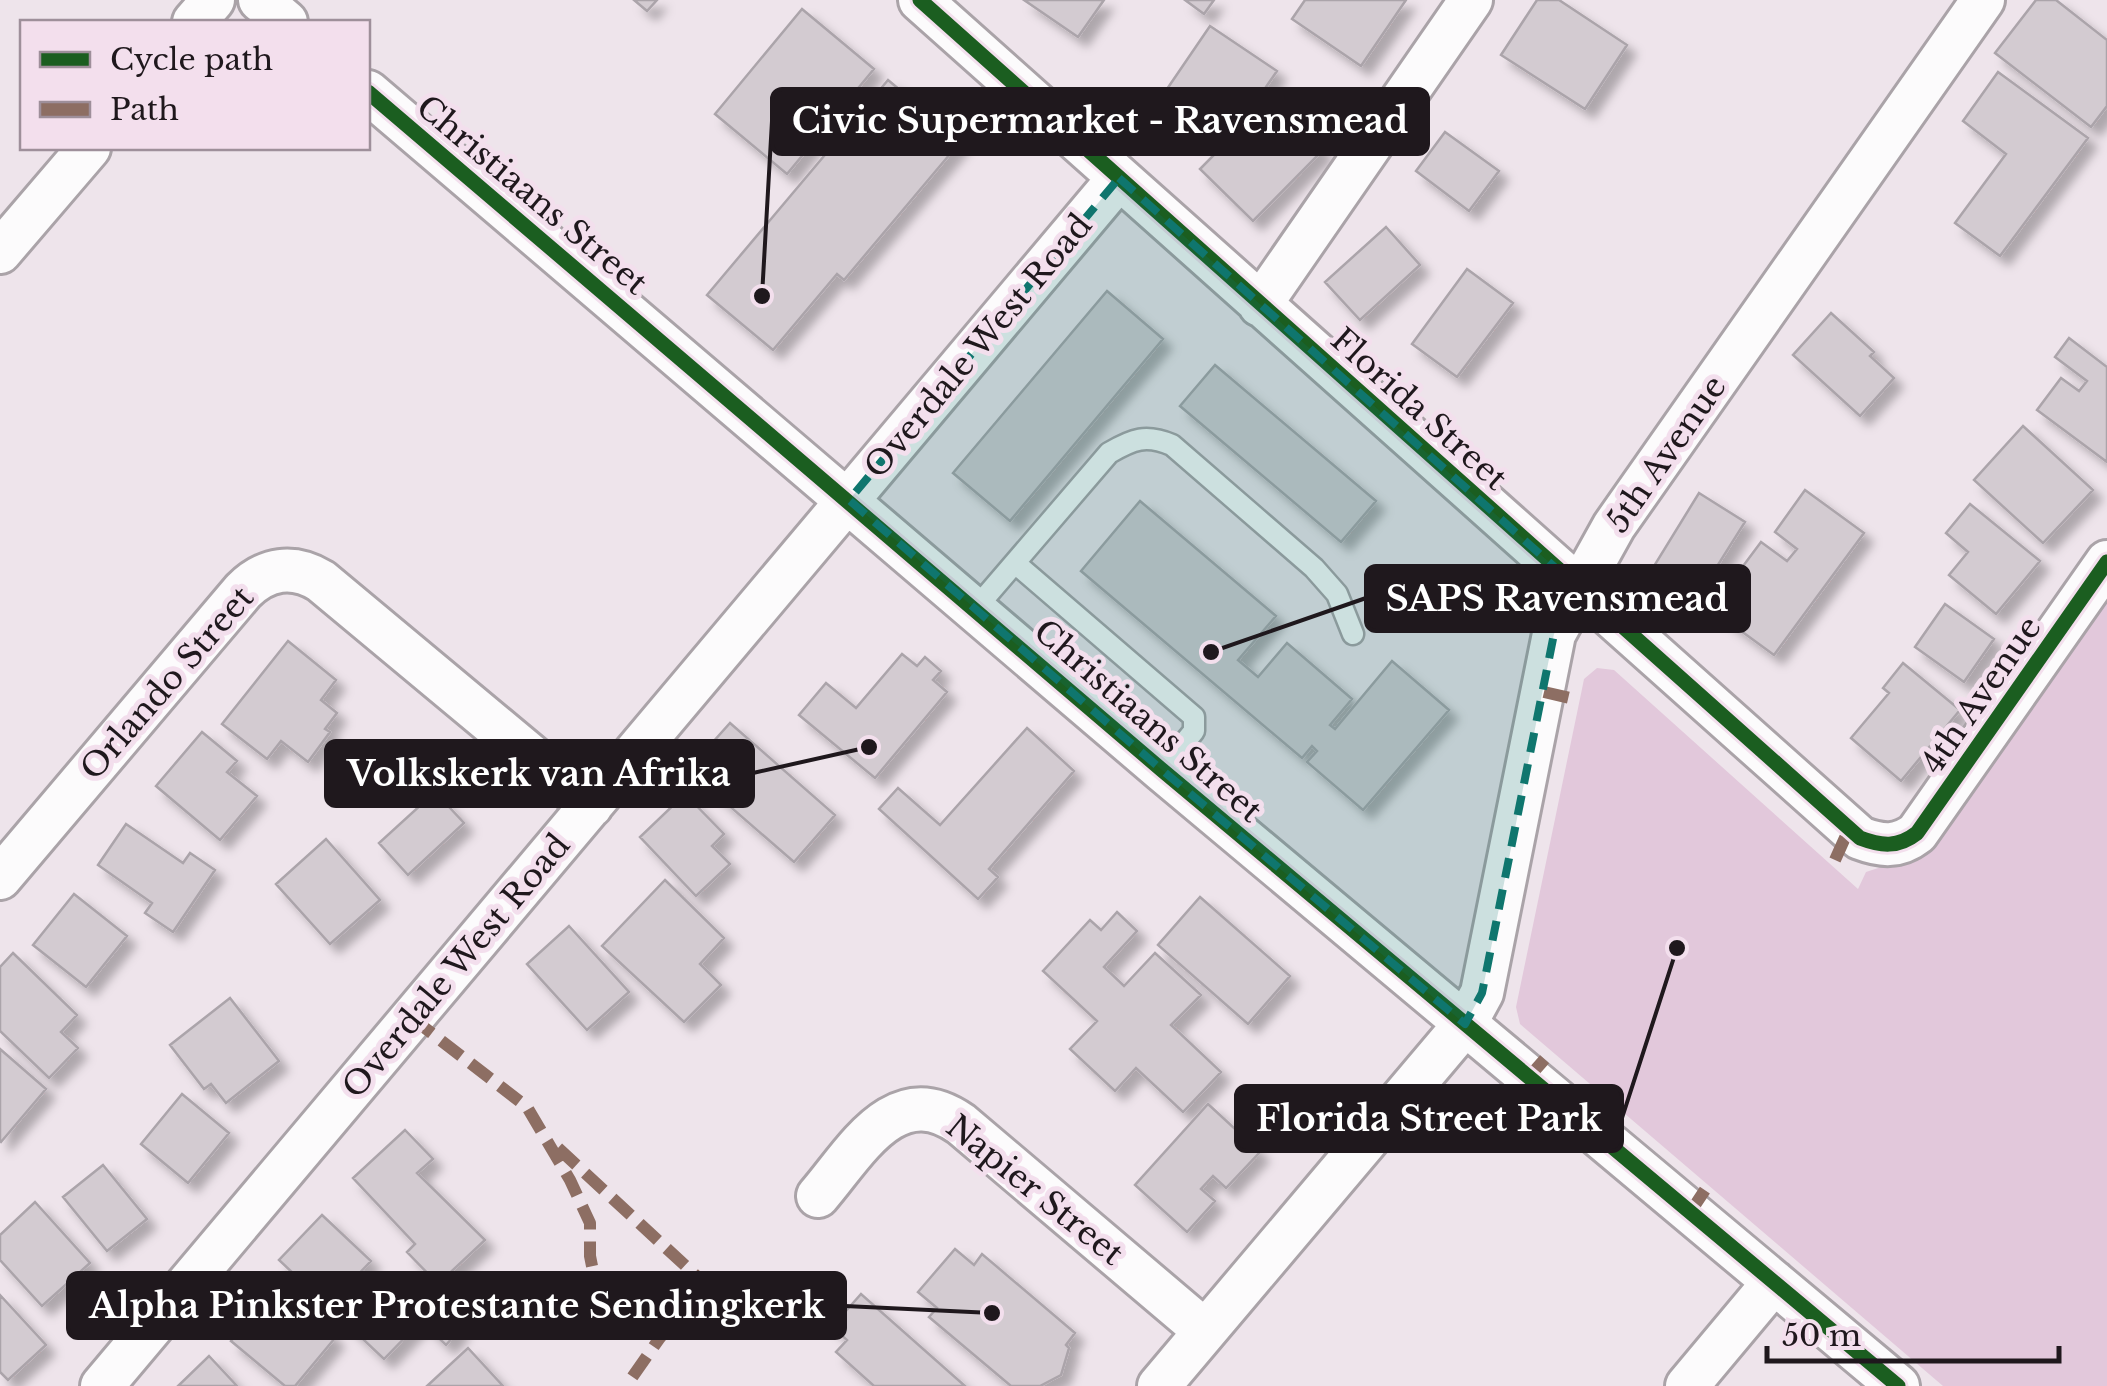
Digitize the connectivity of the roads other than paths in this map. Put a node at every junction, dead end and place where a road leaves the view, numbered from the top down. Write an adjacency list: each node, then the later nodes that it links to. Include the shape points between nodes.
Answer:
1 (214, 0): 6 (street)
2 (260, 0): 7 (street)
3 (1471, 0): 12 (street)
4 (1983, 0): 16 (street, 5th Avenue, via 1614,526)
5 (939, 7): 10 (street, Florida Street)
6 (196, 20)
7 (284, 20)
8 (370, 94): 13 (street, Christiaans Street)
9 (86, 150): 11 (street)
10 (1118, 178): 12 (street, Florida Street); 13 (street, Overdale West Road)
11 (0, 252)
12 (1260, 304): 16 (street, Florida Street)
13 (849, 500): 17 (street, Christiaans Street); 20 (street, Overdale West Road)
14 (2107, 562): 21 (street, 4th Avenue, via 1926,823 1906,842)
15 (1015, 563): 17 (lane); 18 (lane, via 1109,452 1154,437 1172,445 1314,568 1337,594); 19 (lane, via 1194,717 1194,731)
16 (1578, 588): 21 (street, Florida Street, via 1848,831); 23 (street, 5th Avenue, via 1554,634 1482,993)
17 (976, 608): 19 (street, Christiaans Street)
18 (1352, 634)
19 (1162, 770): 23 (street, Christiaans Street)
20 (592, 806): 22 (street, Orlando Street, via 321,581 278,570 243,591); 27 (street, Overdale West Road)
21 (1889, 845)
22 (0, 878)
23 (1465, 1024): 25 (street, Christiaans Street); 26 (street, 5th Avenue)
24 (818, 1196): 26 (street, Napier Street, via 879,1125 905,1110 935,1110 961,1124)
25 (1774, 1282): 29 (street); 30 (street, Christiaans Street)
26 (1205, 1331): 28 (street, 5th Avenue)
27 (102, 1386)
28 (1159, 1386)
29 (1687, 1386)
30 (1898, 1386)

